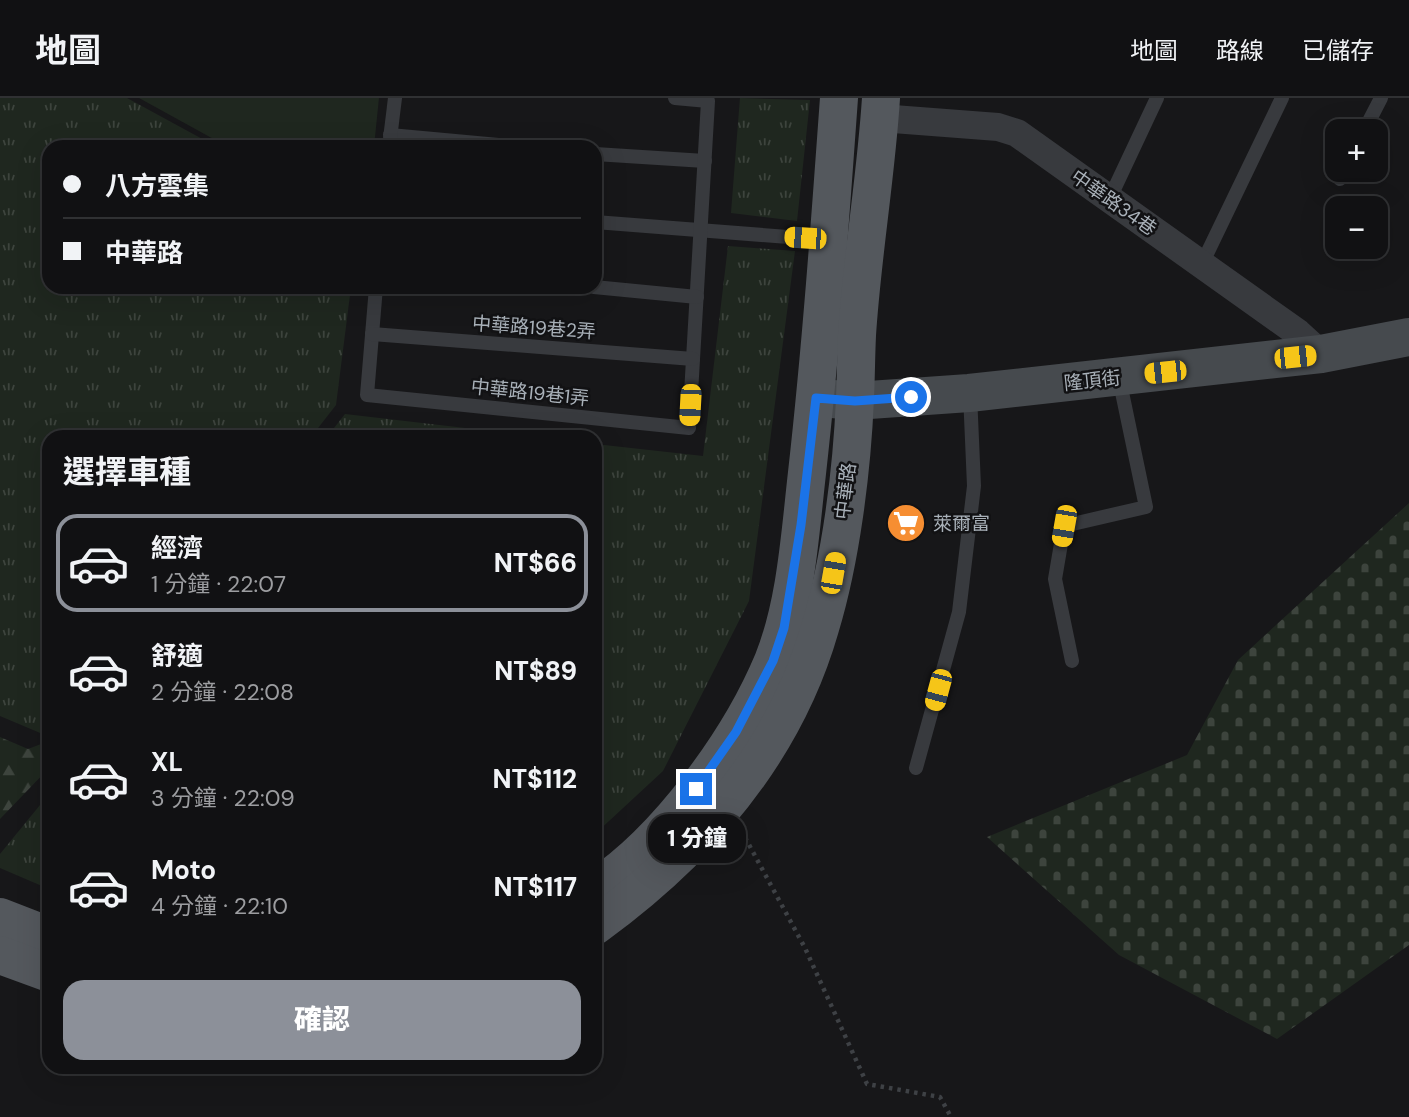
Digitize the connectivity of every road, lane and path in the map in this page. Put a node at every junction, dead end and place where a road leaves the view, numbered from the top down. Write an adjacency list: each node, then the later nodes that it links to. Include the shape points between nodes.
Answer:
1 (395, 98): 9 (lane)
2 (675, 98): 11 (lane, via 708,101)
3 (839, 98): 15 (main road, 中華路)
4 (1157, 98): 12 (lane)
5 (1282, 98): 16 (lane)
6 (1381, 98): 8 (lane)
7 (880, 108): 12 (street, 中華路34巷, via 1017,133); 27 (main road, 中華路, via 857,334)
8 (1370, 119)
9 (389, 140)
10 (602, 154): 11 (lane)
11 (705, 161): 14 (lane)
12 (1110, 198): 16 (street, 中華路34巷)
13 (602, 223): 14 (lane)
14 (702, 231): 15 (lane); 19 (lane)
15 (828, 240): 26 (main road, 中華路)
16 (1202, 264): 22 (street, 中華路34巷, via 1298,332)
17 (602, 288): 19 (lane)
18 (375, 294): 20 (lane)
19 (697, 297): 23 (lane)
20 (372, 334): 23 (lane, 中華路19巷2弄); 23 (lane, 中華路19巷1弄, via 367,395 689,428)
21 (1409, 337): 22 (street, 隆頂街)
22 (1321, 354): 24 (street, 隆頂街)
23 (693, 359)
24 (1119, 377): 25 (street, 隆頂街); 28 (lane, via 1146,508 1064,526 1055,579)
25 (970, 393): 27 (street, 隆頂街); 29 (lane, via 974,486 959,612)
26 (816, 398): 27 (street, 隆頂街); 31 (main road, 中華路, via 794,573 773,661 736,732 696,789 661,831)
27 (855, 401): 30 (main road, 中華路, via 843,519 820,628 765,752)
28 (1072, 661)
29 (916, 768)
30 (727, 805): 33 (main road, 中華路, via 652,883); 37 (path, via 806,947 867,1084 940,1097)
31 (602, 882)
32 (0, 917): 34 (main road)
33 (602, 921)
34 (42, 933)
35 (0, 956): 36 (main road)
36 (42, 971)
37 (951, 1117)

